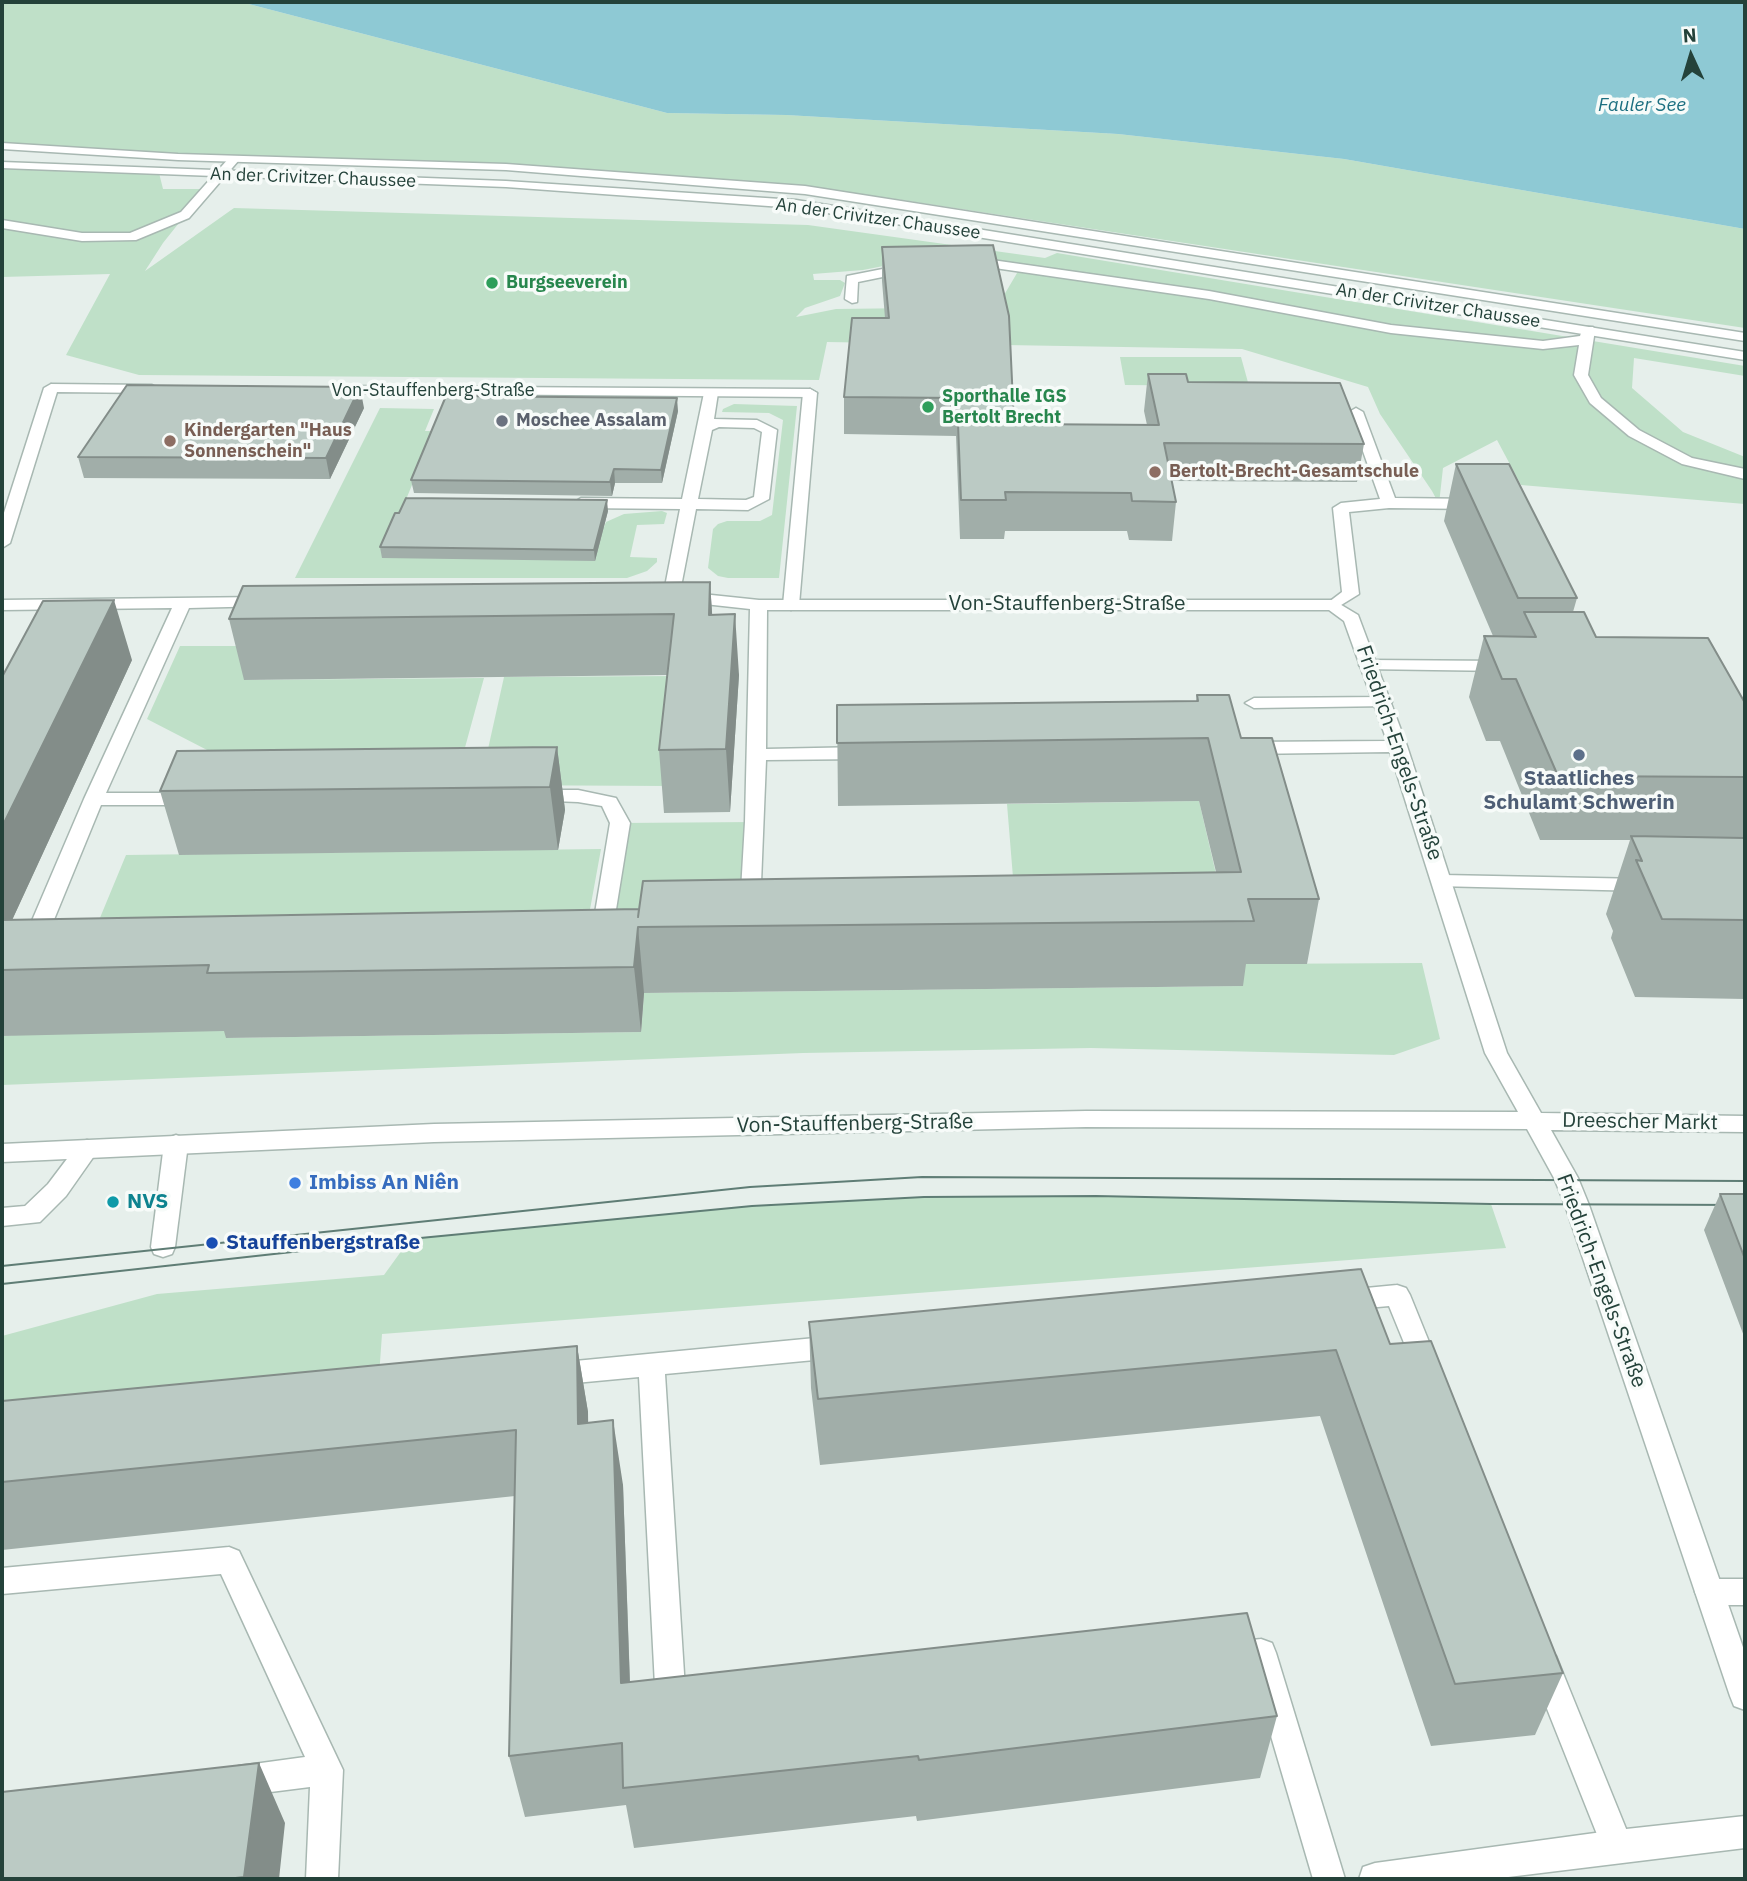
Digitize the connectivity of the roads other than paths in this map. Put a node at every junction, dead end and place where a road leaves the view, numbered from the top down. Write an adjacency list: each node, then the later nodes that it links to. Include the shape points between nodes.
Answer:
1 (2, 146): 2 (street, An der Crivitzer Chaussee)
2 (233, 160): 4 (street); 10 (street, An der Crivitzer Chaussee, via 506,167 805,190)
3 (2, 165): 4 (street, An der Crivitzer Chaussee)
4 (219, 175): 5 (street, via 185,215 132,237 82,237); 9 (street, An der Crivitzer Chaussee, via 506,184 796,204)
5 (2, 224)
6 (952, 259): 9 (street, via 1209,295 1391,329 1543,345)
7 (927, 264): 8 (street, via 852,279)
8 (852, 299)
9 (1587, 335): 11 (street, An der Crivitzer Chaussee); 17 (street, via 1581,375 1595,400 1634,433 1687,461)
10 (1745, 337)
11 (1745, 356)
12 (161, 389): 22 (street, via 51,388)
13 (312, 390): 14 (street, Von-Stauffenberg-Straße)
14 (711, 393): 16 (street); 27 (street, Von-Stauffenberg-Straße, via 810,393)
15 (1356, 412): 19 (street)
16 (705, 428): 21 (street); 21 (street, via 717,423 757,424 770,430 761,499 748,505)
17 (1745, 474)
18 (569, 503): 21 (street)
19 (1389, 503): 20 (street); 28 (street, via 1341,508 1351,594)
20 (1491, 503)
21 (690, 504): 26 (street, Von-Stauffenberg-Straße, via 665,597)
22 (2, 542)
23 (278, 602): 24 (street)
24 (183, 603): 25 (street); 39 (street)
25 (2, 605)
26 (759, 605): 27 (street, Von-Stauffenberg-Straße); 36 (street)
27 (791, 605): 28 (street, Von-Stauffenberg-Straße)
28 (1333, 605): 29 (street, Friedrich-Engels-Straße, via 1352,619)
29 (1368, 665): 30 (street); 31 (street, Friedrich-Engels-Straße)
30 (1527, 666)
31 (1382, 702): 32 (street); 33 (street, Friedrich-Engels-Straße)
32 (1254, 703)
33 (1398, 746): 34 (street); 40 (street, Friedrich-Engels-Straße)
34 (1233, 748)
35 (886, 753): 36 (street)
36 (755, 755): 44 (street)
37 (509, 796): 42 (street, via 578,796 609,803 620,823)
38 (218, 798): 39 (street)
39 (94, 799): 46 (street)
40 (1443, 881): 41 (street); 47 (street, Friedrich-Engels-Straße, via 1496,1052)
41 (1664, 885)
42 (603, 928): 43 (street); 45 (street)
43 (629, 928)
44 (749, 928)
45 (583, 941)
46 (23, 968)
47 (1534, 1121): 48 (street, Dreescher Markt); 49 (street, Von-Stauffenberg-Straße, via 1086,1119 433,1133); 60 (street, Friedrich-Engels-Straße, via 1582,1218)
48 (1745, 1124)
49 (176, 1144): 50 (street, Von-Stauffenberg-Straße); 53 (street)
50 (87, 1149): 51 (street, Von-Stauffenberg-Straße); 52 (street, via 57,1190 31,1214)
51 (2, 1153)
52 (2, 1217)
53 (163, 1247)
54 (1314, 1303): 58 (street, via 1397,1295)
55 (858, 1345): 56 (street)
56 (651, 1364): 57 (street); 65 (street, via 671,1714)
57 (526, 1376)
58 (1438, 1395)
59 (2, 1581): 66 (street, via 229,1560)
60 (1710, 1592): 61 (street); 64 (street, Friedrich-Engels-Straße)
61 (1745, 1592)
62 (1535, 1639): 69 (street)
63 (1206, 1659): 71 (street, via 1261,1654)
64 (1745, 1696)
65 (699, 1712)
66 (327, 1770): 67 (street); 70 (street)
67 (205, 1785)
68 (1745, 1832): 69 (street)
69 (1617, 1846): 72 (street)
70 (322, 1879)
71 (1329, 1879)
72 (1375, 1879)

